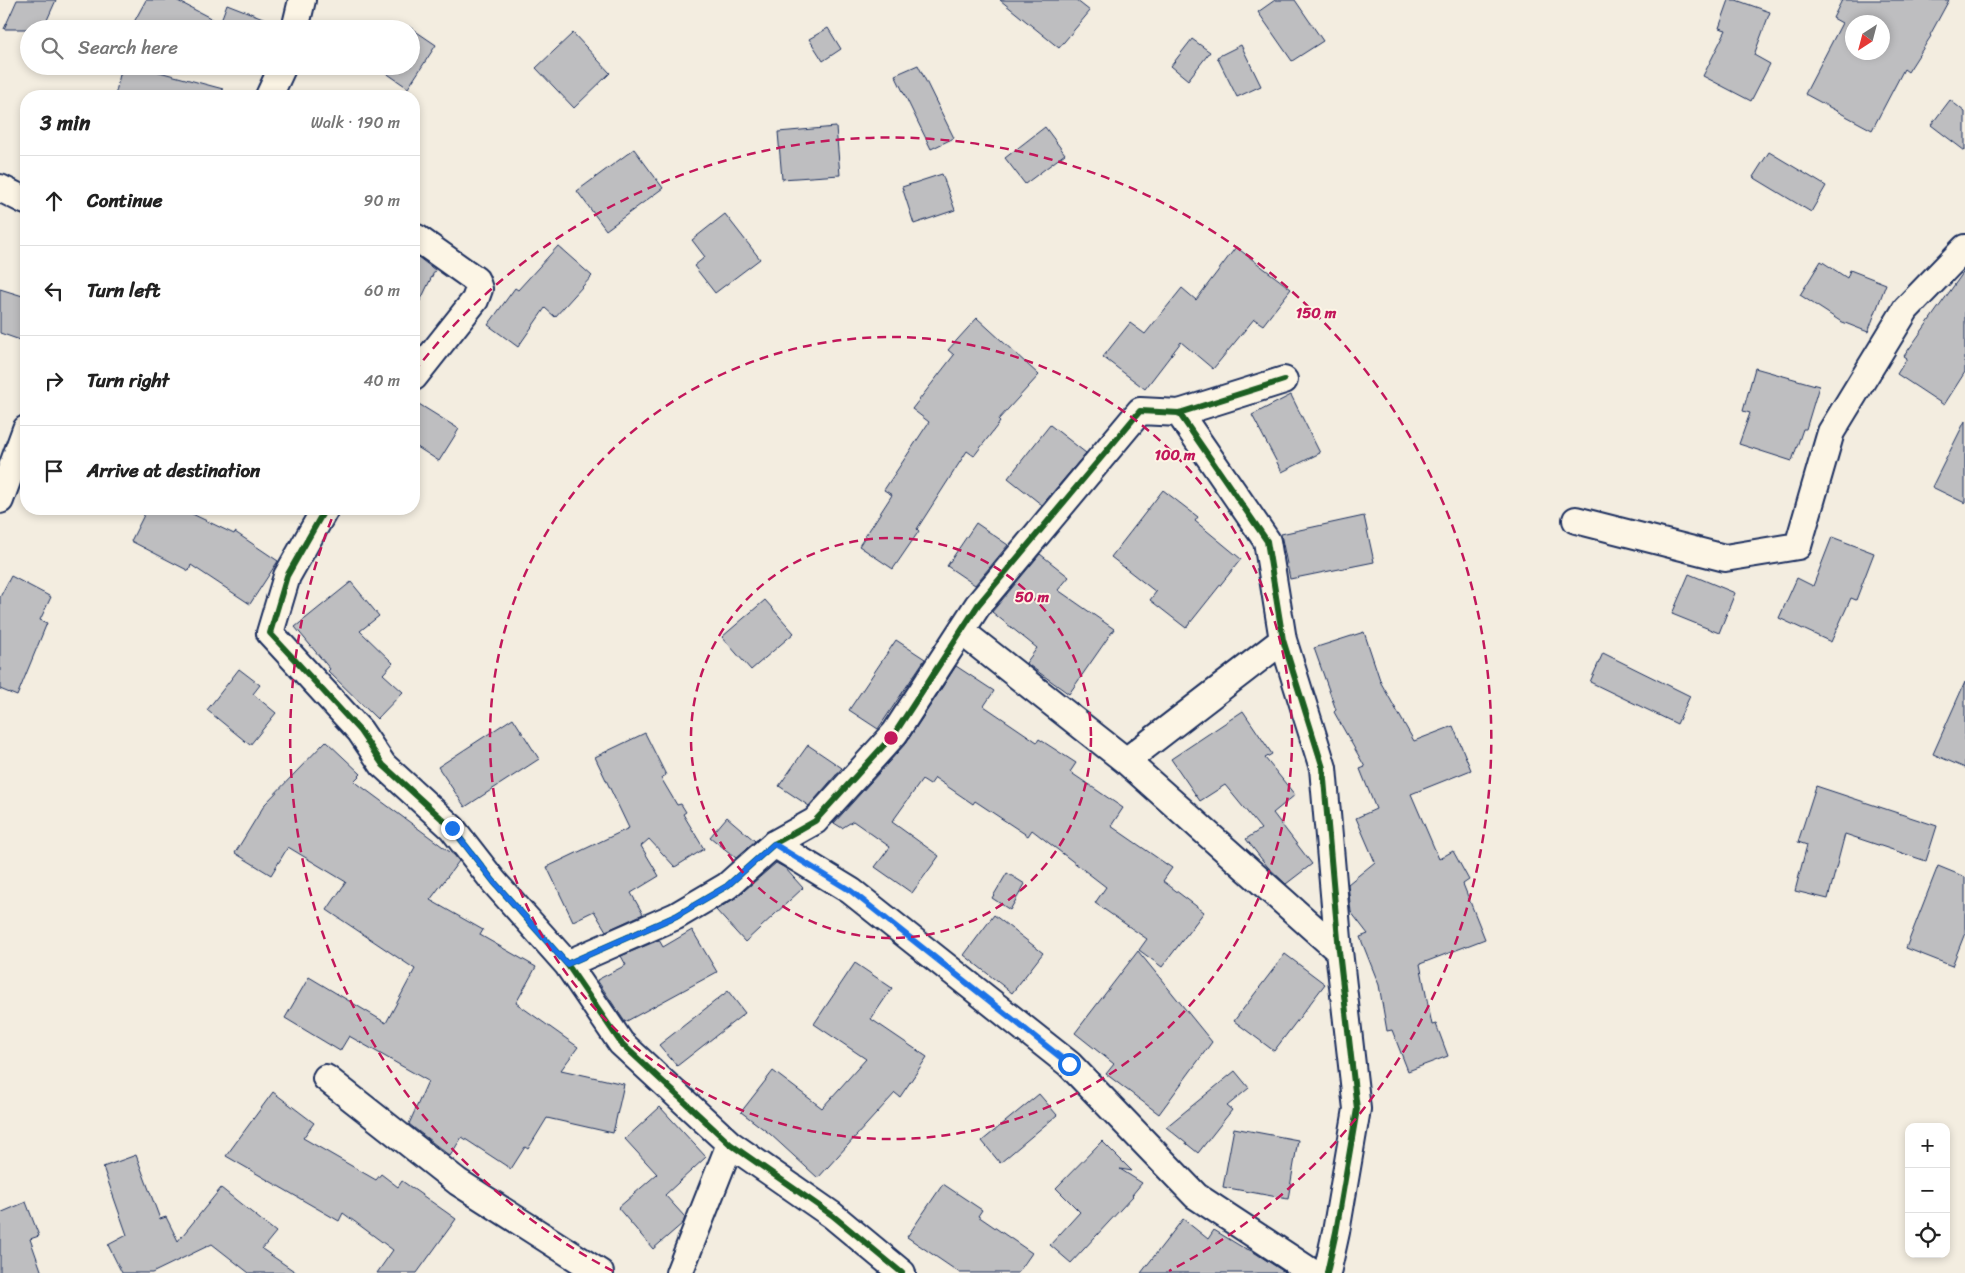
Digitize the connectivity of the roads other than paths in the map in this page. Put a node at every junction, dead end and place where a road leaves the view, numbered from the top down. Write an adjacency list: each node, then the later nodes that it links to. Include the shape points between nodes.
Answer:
1 (302, 0): 2 (street)
2 (297, 20)
3 (279, 75): 4 (street)
4 (272, 90)
5 (0, 188): 6 (street)
6 (20, 198)
7 (420, 240): 9 (street, via 476,280 479,289 475,300)
8 (1965, 248): 15 (street, via 1906,309 1831,432 1798,546 1725,558)
9 (420, 369)
10 (1284, 380): 11 (street)
11 (1180, 413): 16 (street, via 1140,411 978,606); 17 (street, via 1267,541)
12 (20, 445): 13 (street)
13 (0, 500)
14 (322, 515): 21 (street, via 287,576 270,633 360,731 383,765 452,828 494,882)
15 (1576, 520)
16 (961, 631): 18 (street); 19 (street, via 895,733 815,822)
17 (1283, 640): 18 (street); 20 (street, via 1323,768)
18 (1126, 762): 20 (street)
19 (774, 844): 21 (street, via 727,886 676,916); 27 (street, via 851,891 1069,1064 1196,1196)
20 (1339, 951): 28 (street, via 1357,1109)
21 (567, 964): 23 (street, via 621,1043)
22 (326, 1078): 24 (street, via 458,1182)
23 (730, 1144): 25 (street); 26 (street, via 832,1215)
24 (600, 1273)
25 (679, 1273)
26 (902, 1273)
27 (1314, 1273)
28 (1327, 1273)

